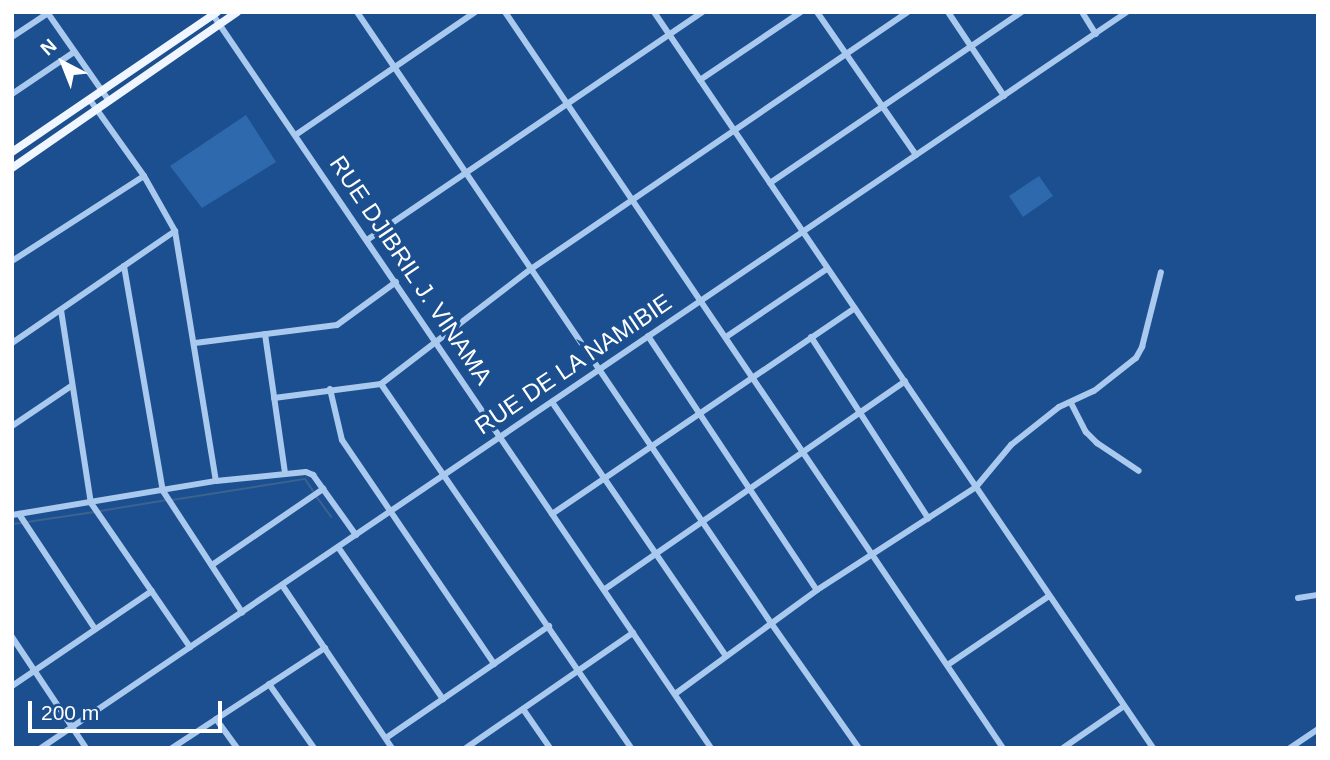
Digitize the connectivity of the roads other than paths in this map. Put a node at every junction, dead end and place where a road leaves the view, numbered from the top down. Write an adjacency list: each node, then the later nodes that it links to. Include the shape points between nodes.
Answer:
1 (237, 12): 16 (main road)
2 (356, 12): 23 (street)
3 (475, 12): 23 (street)
4 (505, 12): 30 (street)
5 (654, 12): 18 (street)
6 (703, 12): 18 (street)
7 (801, 12): 24 (street)
8 (817, 12): 22 (street)
9 (908, 12): 22 (street)
10 (948, 12): 20 (street)
11 (1021, 12): 20 (street)
12 (1082, 12): 17 (street)
13 (1127, 12): 17 (street, RUE DE LA NAMIBIE)
14 (48, 13): 19 (street); 21 (street)
15 (214, 13): 16 (street, RUE DJIBRIL J. VINAMA); 25 (main road)
16 (220, 24): 29 (main road); 34 (street, RUE DJIBRIL J. VINAMA)
17 (1096, 34): 27 (street, RUE DE LA NAMIBIE)
18 (670, 35): 24 (street); 30 (street)
19 (12, 37)
20 (971, 47): 27 (street); 31 (street)
21 (74, 52): 25 (street); 26 (street)
22 (846, 55): 31 (street); 33 (street)
23 (393, 68): 34 (street); 38 (street)
24 (700, 80): 33 (street)
25 (103, 92): 28 (main road); 29 (street)
26 (12, 94)
27 (1004, 96): 36 (street, RUE DE LA NAMIBIE)
28 (90, 100): 32 (street); 35 (main road)
29 (109, 102): 32 (main road)
30 (569, 103): 38 (street); 41 (street)
31 (882, 107): 36 (street); 40 (street)
32 (97, 110): 37 (main road); 39 (street)
33 (735, 131): 40 (street); 41 (street)
34 (297, 134): 44 (street, RUE DJIBRIL J. VINAMA)
35 (12, 152)
36 (916, 155): 43 (street, RUE DE LA NAMIBIE)
37 (12, 167)
38 (467, 174): 44 (street); 48 (street)
39 (144, 176): 42 (street); 45 (street)
40 (770, 183): 43 (street)
41 (633, 198): 48 (street); 51 (street)
42 (175, 231): 46 (street); 60 (street)
43 (803, 232): 47 (street); 51 (street, RUE DE LA NAMIBIE)
44 (367, 240): 50 (street, RUE DJIBRIL J. VINAMA)
45 (12, 261)
46 (124, 266): 53 (street); 84 (street)
47 (827, 268): 52 (street); 56 (street)
48 (531, 269): 58 (street); 61 (street)
49 (1161, 272): 69 (street, via 1136,358)
50 (396, 282): 54 (street, via 337,325); 58 (street, RUE DJIBRIL J. VINAMA)
51 (702, 300): 55 (street, RUE DE LA NAMIBIE); 56 (street)
52 (855, 308): 57 (street); 63 (street)
53 (61, 310): 59 (street); 65 (street)
54 (265, 334): 60 (street); 67 (street)
55 (648, 337): 61 (street, RUE DE LA NAMIBIE); 71 (street)
56 (726, 337): 62 (street)
57 (811, 337): 62 (street); 70 (street)
58 (435, 340): 64 (street); 73 (street, RUE DJIBRIL J. VINAMA)
59 (12, 343)
60 (195, 343): 80 (street)
61 (600, 370): 68 (street, RUE DE LA NAMIBIE); 74 (street)
62 (754, 377): 71 (street); 75 (street)
63 (905, 380): 70 (street); 81 (street)
64 (381, 384): 66 (street); 78 (street)
65 (71, 386): 72 (street); 85 (street)
66 (330, 389): 67 (street); 87 (street, via 342,440)
67 (274, 398): 77 (street)
68 (552, 402): 73 (street, RUE DE LA NAMIBIE); 79 (street)
69 (1071, 403): 76 (street, via 1086,432); 81 (street, via 1006,450)
70 (860, 412): 75 (street); 90 (street)
71 (698, 414): 74 (street); 82 (street)
72 (12, 426)
73 (500, 437): 78 (street, RUE DE LA NAMIBIE); 88 (street, RUE DJIBRIL J. VINAMA)
74 (651, 446): 79 (street); 91 (street)
75 (804, 451): 82 (street); 95 (street)
76 (1139, 471)
77 (285, 472): 80 (street); 83 (street, via 310,474)
78 (444, 476): 87 (street, RUE DE LA NAMIBIE); 106 (street)
79 (606, 477): 88 (street); 94 (street)
80 (216, 481): 84 (street)
81 (976, 487): 90 (street); 101 (street)
82 (750, 488): 91 (street); 99 (street)
83 (323, 489): 92 (street); 96 (street)
84 (163, 491): 85 (street); 96 (street)
85 (91, 503): 89 (street); 100 (street)
86 (12, 509): 89 (street)
87 (391, 511): 92 (street, RUE DE LA NAMIBIE); 113 (street)
88 (552, 514): 98 (street, RUE DJIBRIL J. VINAMA)
89 (15, 515): 107 (street)
90 (928, 518): 95 (street)
91 (703, 521): 94 (street); 105 (street)
92 (356, 535): 93 (street, RUE DE LA NAMIBIE)
93 (338, 547): 97 (street, RUE DE LA NAMIBIE); 120 (street)
94 (657, 552): 98 (street); 112 (street)
95 (872, 555): 99 (street); 114 (street)
96 (212, 565): 104 (street)
97 (282, 585): 104 (street, RUE DE LA NAMIBIE); 111 (street)
98 (605, 589): 108 (street, RUE DJIBRIL J. VINAMA)
99 (817, 590): 105 (street)
100 (152, 591): 107 (street); 110 (street)
101 (1049, 596): 114 (street); 121 (street)
102 (1318, 596): 103 (street)
103 (1298, 598)
104 (242, 612): 110 (street, RUE DE LA NAMIBIE)
105 (771, 623): 112 (street); 138 (street)
106 (549, 626): 113 (street); 116 (street)
107 (95, 629): 115 (street)
108 (633, 633): 116 (street); 119 (street, RUE DJIBRIL J. VINAMA)
109 (12, 637): 115 (street)
110 (190, 647): 124 (street, RUE DE LA NAMIBIE)
111 (325, 648): 117 (street); 126 (street)
112 (725, 655): 119 (street)
113 (494, 664): 120 (street)
114 (949, 664): 139 (street)
115 (34, 670): 118 (street); 124 (street)
116 (580, 670): 122 (street); 136 (street)
117 (269, 684): 123 (street); 133 (street)
118 (12, 686)
119 (675, 694): 137 (street, RUE DJIBRIL J. VINAMA)
120 (443, 699): 126 (street)
121 (1124, 706): 140 (street); 141 (street)
122 (523, 709): 127 (street); 135 (street)
123 (216, 719): 131 (street); 132 (street)
124 (72, 727): 129 (street, RUE DE LA NAMIBIE); 130 (street)
125 (1318, 729): 128 (street)
126 (386, 738): 134 (street)
127 (470, 747)
128 (1294, 747)
129 (41, 748)
130 (86, 748)
131 (172, 748)
132 (237, 748)
133 (314, 748)
134 (392, 748)
135 (550, 748)
136 (631, 748)
137 (711, 748)
138 (859, 748)
139 (1003, 748)
140 (1063, 748)
141 (1153, 748)

